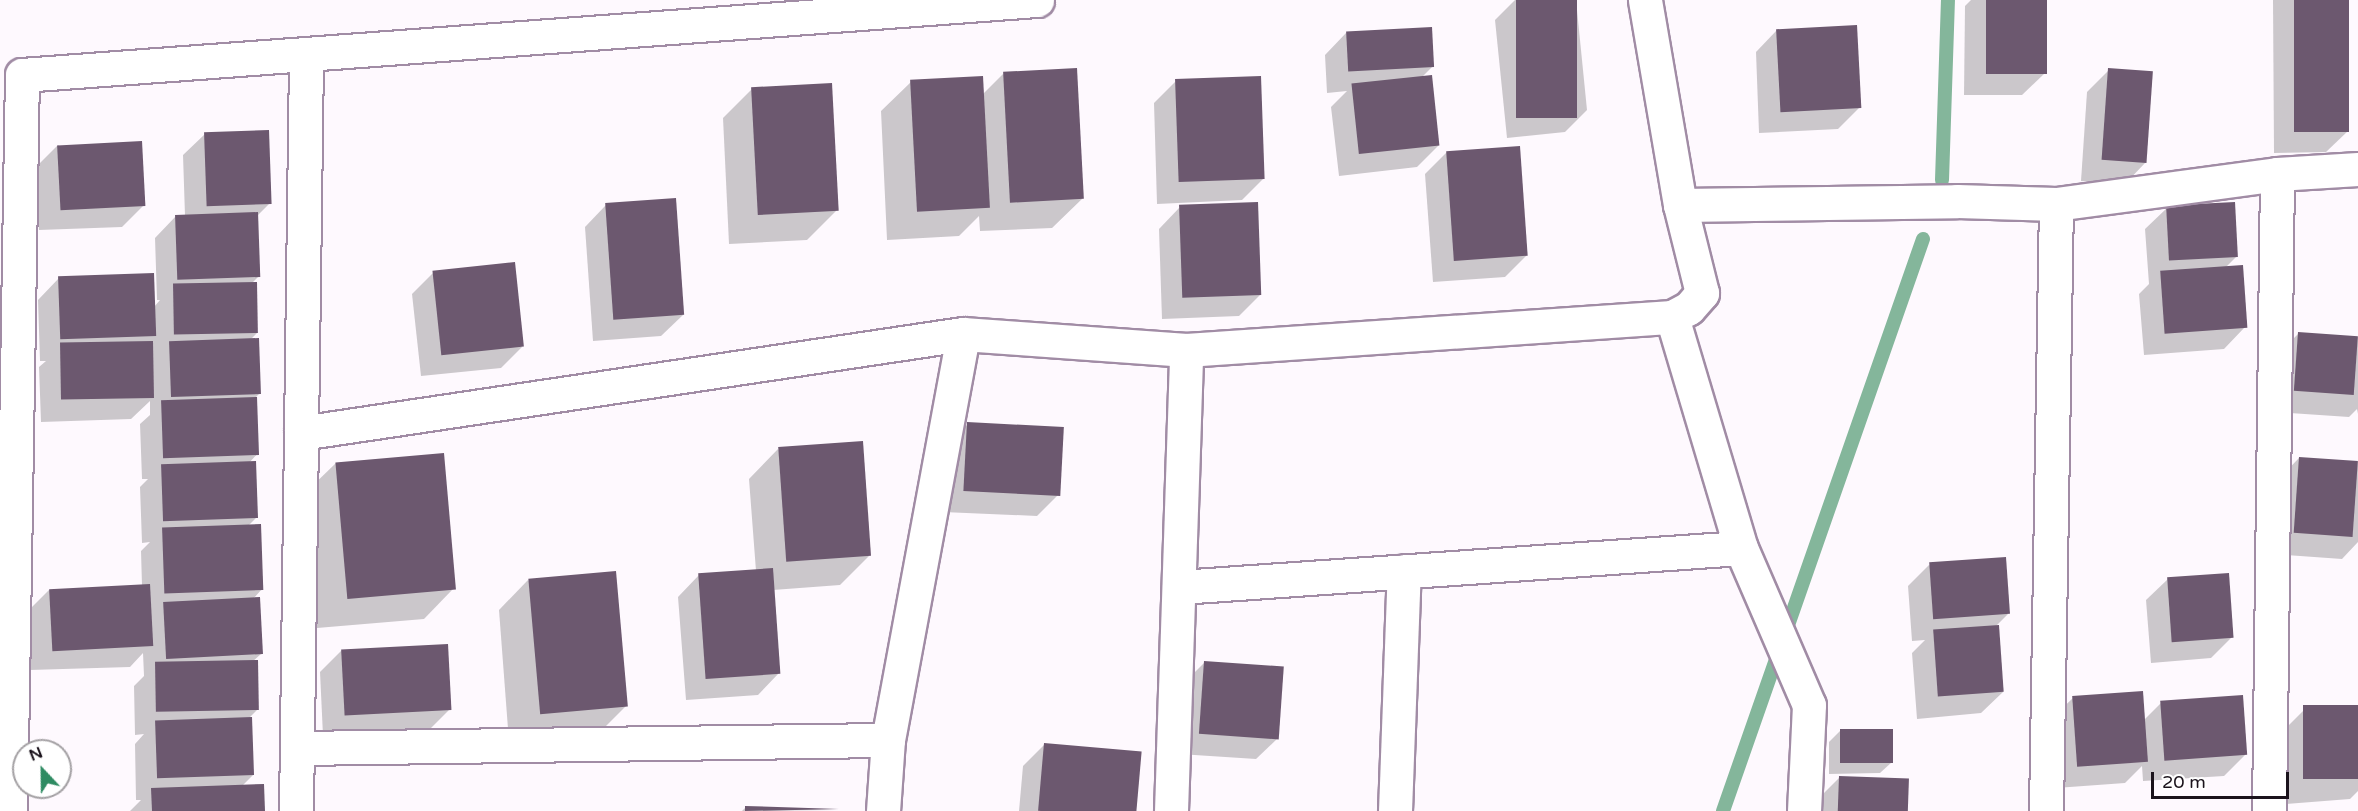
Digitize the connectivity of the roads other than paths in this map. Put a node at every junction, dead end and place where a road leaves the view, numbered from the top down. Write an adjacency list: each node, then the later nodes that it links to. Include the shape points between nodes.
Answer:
1 (1037, 0): 3 (street)
2 (1645, 0): 8 (street)
3 (306, 56): 4 (street); 13 (street)
4 (11, 76): 12 (street)
5 (2358, 169): 6 (street)
6 (2277, 174): 7 (street); 26 (street)
7 (2056, 204): 8 (street, via 1957,201); 25 (street)
8 (1680, 205): 9 (street, via 1702,293 1689,308)
9 (1672, 317): 11 (street); 14 (street)
10 (963, 334): 11 (street); 13 (street); 17 (street)
11 (1186, 350): 16 (street)
12 (7, 415): 19 (street)
13 (301, 433): 18 (street)
14 (1741, 548): 15 (street); 24 (street, via 1809,705)
15 (1404, 571): 16 (street); 23 (street)
16 (1180, 587): 22 (street)
17 (888, 740): 18 (street); 21 (street)
18 (297, 748): 20 (street)
19 (10, 811)
20 (296, 811)
21 (883, 811)
22 (1171, 811)
23 (1395, 811)
24 (1804, 811)
25 (2046, 811)
26 (2269, 811)

